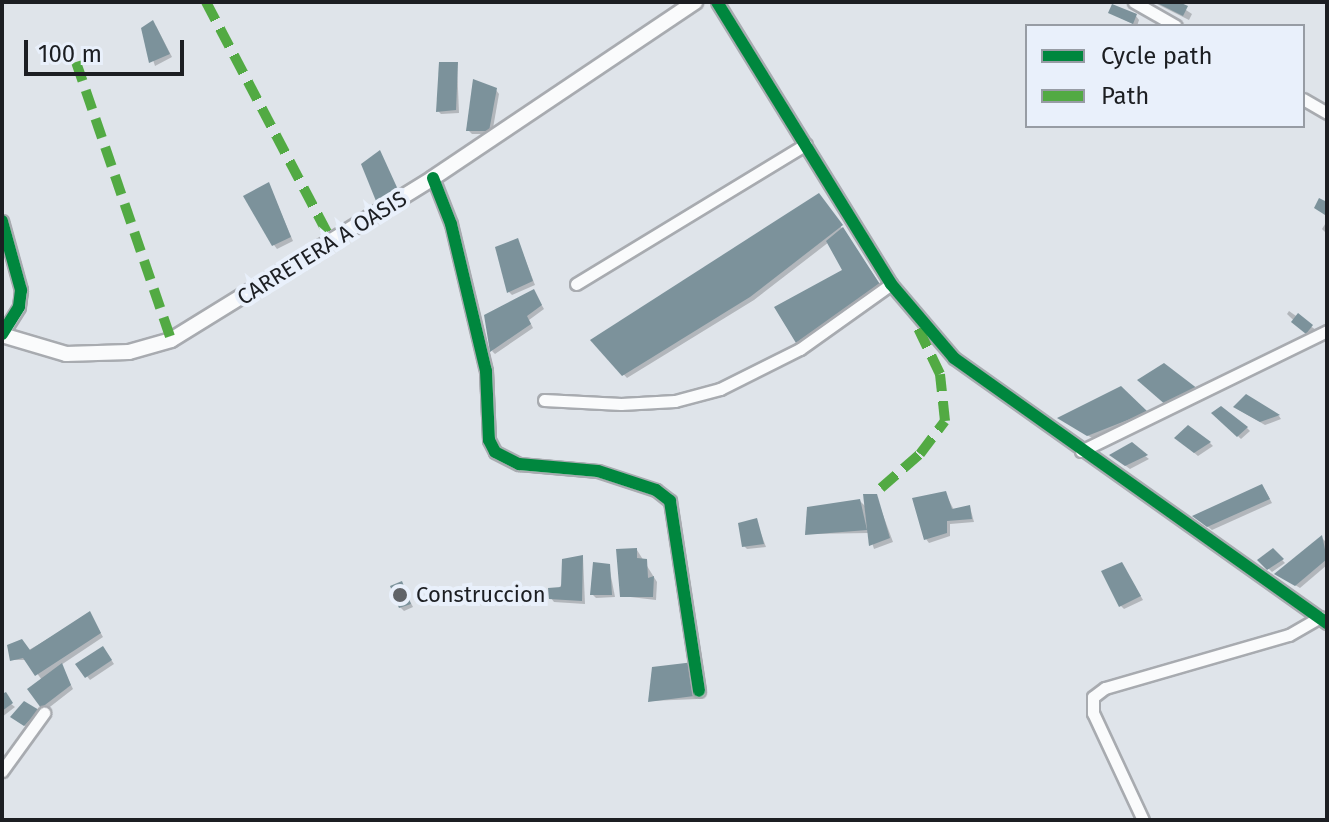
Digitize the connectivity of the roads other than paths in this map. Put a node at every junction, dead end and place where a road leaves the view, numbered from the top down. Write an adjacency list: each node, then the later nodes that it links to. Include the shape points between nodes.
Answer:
1 (695, 2): 8 (main road, CARRETERA A OASIS)
2 (717, 2): 7 (street)
3 (1134, 2): 4 (street)
4 (1172, 24)
5 (1305, 100): 6 (street)
6 (1327, 113)
7 (806, 144): 10 (street); 11 (street)
8 (433, 178): 13 (main road, CARRETERA A OASIS, via 171,340 129,352 66,354); 17 (street, via 451,224 486,371 489,440 495,452 519,464 598,471 656,490 670,501)
9 (2, 221): 13 (street, via 21,290 19,307)
10 (576, 284)
11 (891, 284): 14 (street, via 800,349 720,389 675,401); 15 (street, via 954,358)
12 (1327, 331): 15 (street)
13 (2, 335)
14 (544, 400)
15 (1081, 451): 16 (street)
16 (1323, 620): 20 (street, via 1289,635 1105,688 1093,697 1093,713)
17 (699, 691)
18 (44, 713): 19 (street)
19 (2, 771)
20 (1143, 820)

